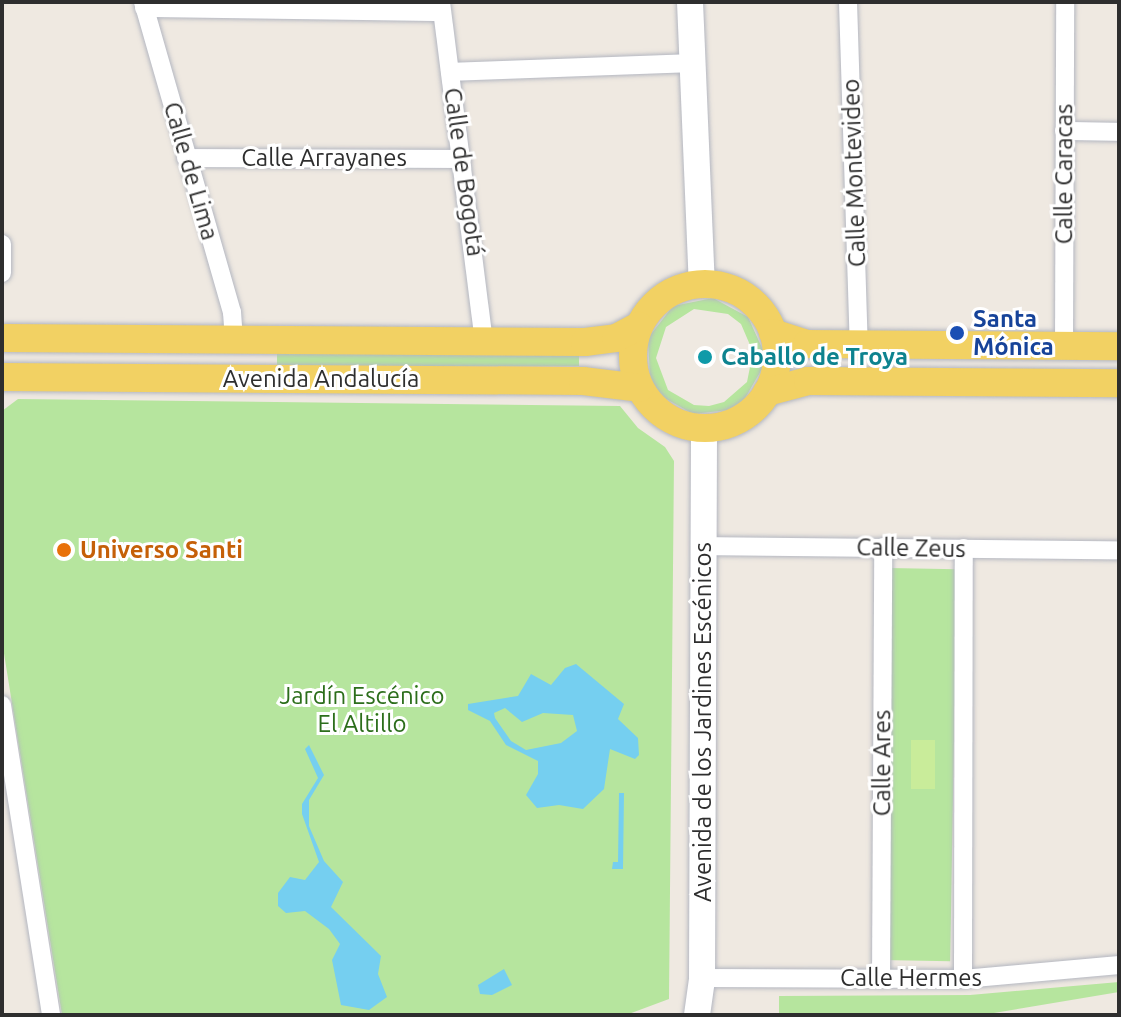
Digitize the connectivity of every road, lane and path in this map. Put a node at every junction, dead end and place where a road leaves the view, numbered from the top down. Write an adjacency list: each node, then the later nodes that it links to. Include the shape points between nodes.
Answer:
1 (690, 2): 6 (street)
2 (848, 2): 20 (street, Calle Montevideo)
3 (1065, 2): 8 (street, Calle Caracas)
4 (144, 5): 5 (street); 10 (street, Calle de Lima)
5 (442, 7): 7 (street, Calle de Bogotá)
6 (692, 63): 7 (street); 14 (street)
7 (450, 72): 11 (street, Calle de Bogotá)
8 (1064, 131): 9 (street); 21 (street, Calle Caracas)
9 (1119, 132)
10 (186, 158): 11 (street, Calle Arrayanes); 18 (street, Calle de Lima, via 232,312)
11 (462, 159): 19 (street, Calle de Bogotá)
12 (2, 244): 13 (street)
13 (2, 273)
14 (702, 283): 15 (main road, via 678,288 657,301); 16 (main road, via 746,296)
15 (639, 326): 19 (main road, Avenida Andalucía, via 602,342); 25 (main road, via 633,344)
16 (773, 333): 20 (main road, via 807,344); 26 (main road, via 777,355)
17 (4, 334): 18 (main road, Avenida Andalucía); 23 (main road, via 9,357)
18 (234, 340): 19 (main road, Avenida Andalucía)
19 (484, 341)
20 (859, 345): 21 (main road)
21 (1064, 346): 22 (main road)
22 (1119, 346)
23 (2, 375): 25 (main road, Avenida Andalucía, via 583,381)
24 (1119, 383): 26 (main road, via 808,381)
25 (640, 388): 27 (main road, via 658,412)
26 (767, 392): 27 (main road, via 747,415)
27 (704, 429): 28 (street, Avenida de los Jardines Escénicos)
28 (703, 546): 29 (street, Calle Zeus); 35 (street, Avenida de los Jardines Escénicos)
29 (883, 547): 30 (street, Calle Zeus); 36 (street, Calle Ares)
30 (964, 548): 31 (street, Calle Zeus); 37 (street)
31 (1119, 550)
32 (2, 705): 33 (street)
33 (11, 812): 38 (street)
34 (1119, 965): 37 (street, Calle Hermes)
35 (702, 978): 36 (street, Calle Hermes); 39 (street, Avenida de los Jardines Escénicos)
36 (881, 979): 37 (street, Calle Hermes)
37 (963, 979)
38 (51, 1015)
39 (697, 1015)

